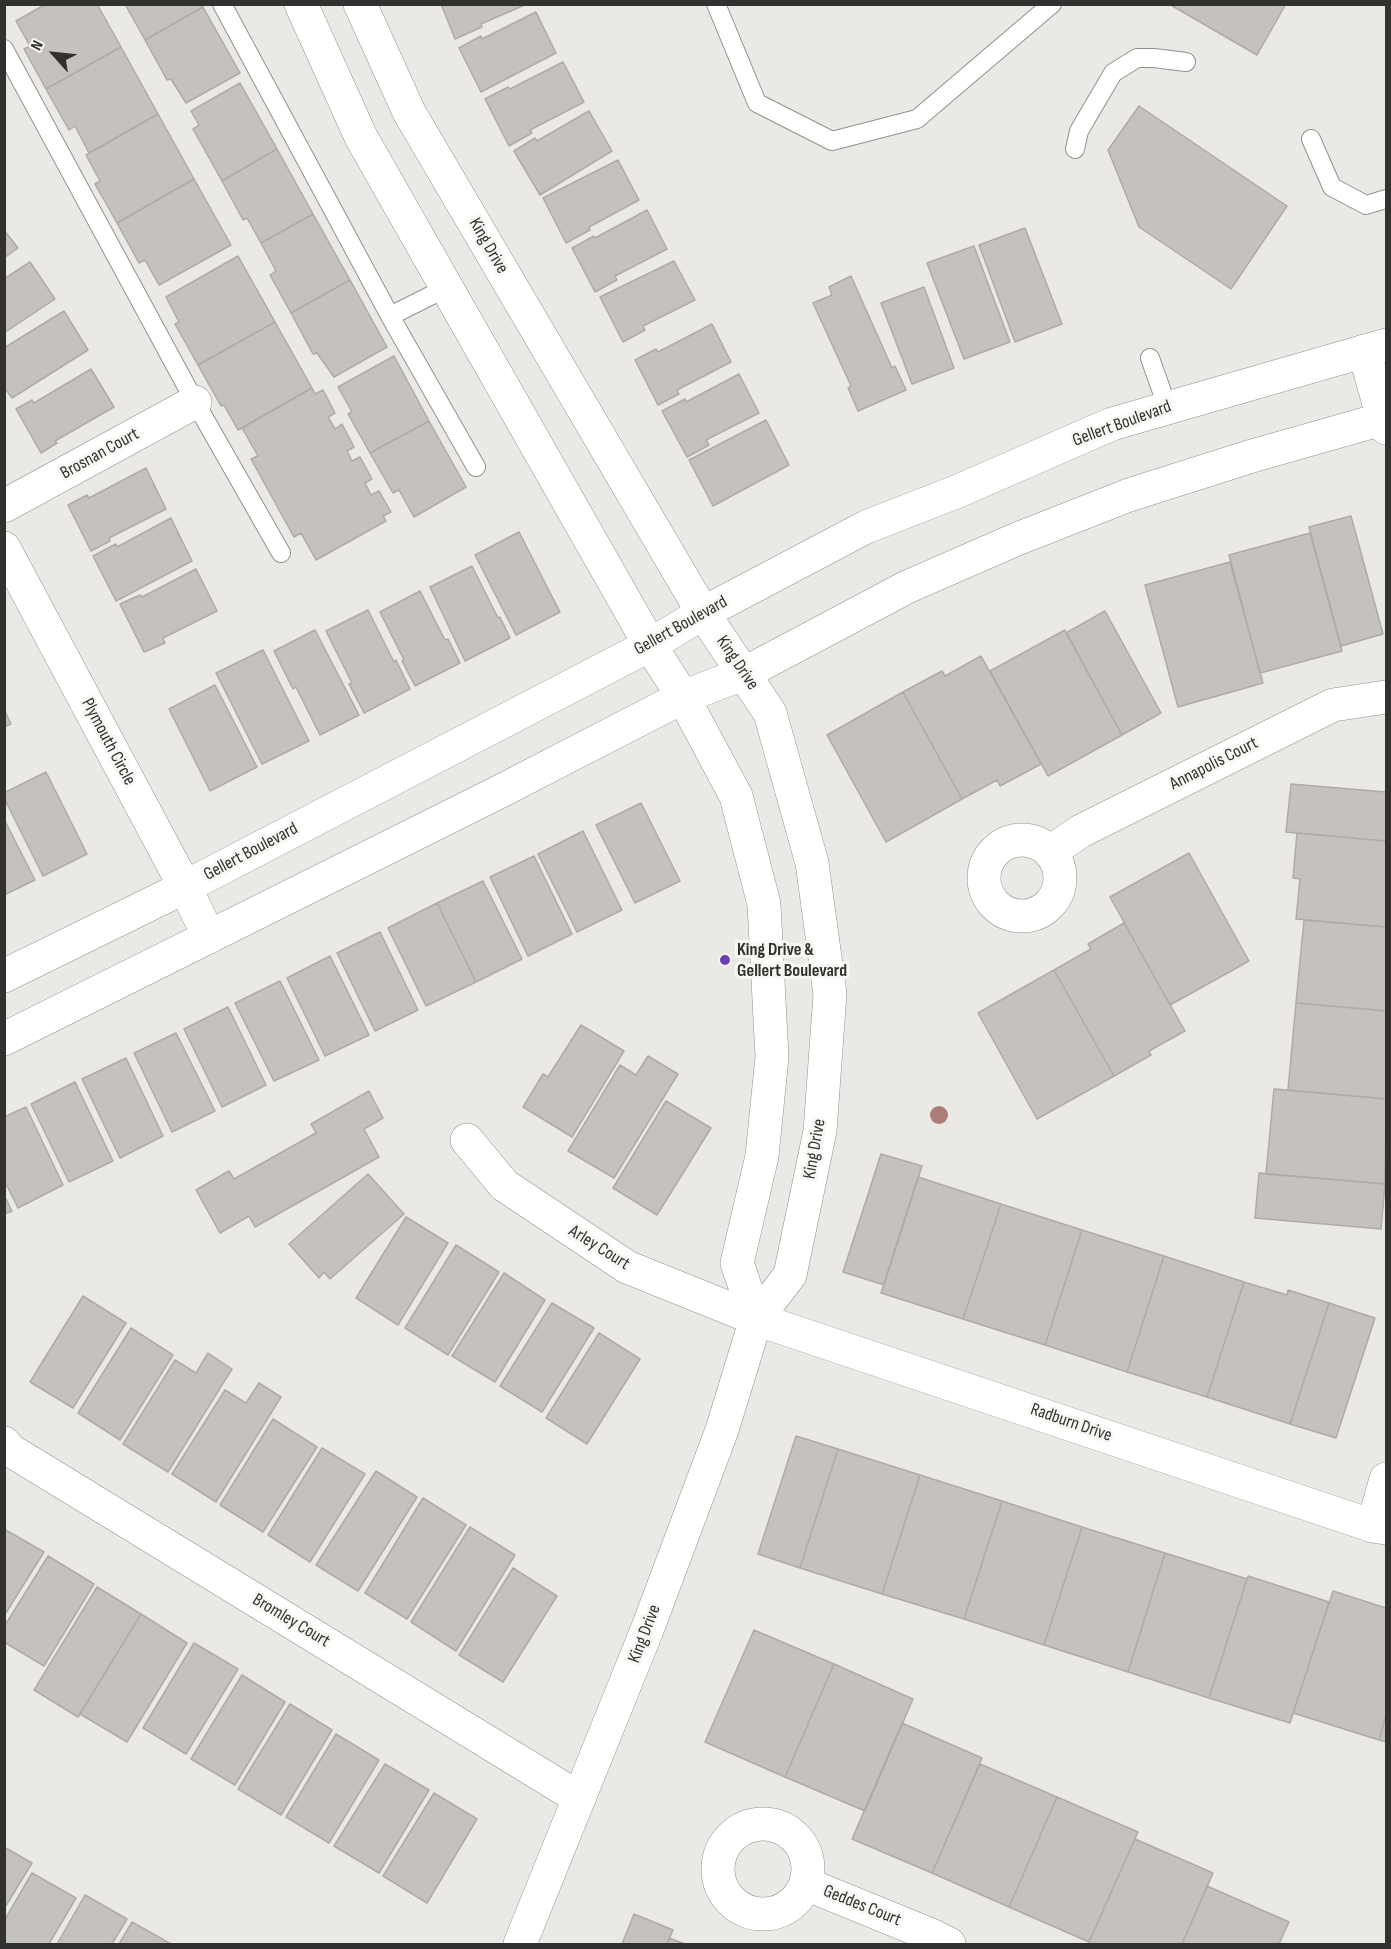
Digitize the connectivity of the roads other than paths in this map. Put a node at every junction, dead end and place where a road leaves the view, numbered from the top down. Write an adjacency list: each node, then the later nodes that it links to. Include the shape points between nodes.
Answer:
1 (222, 4): 12 (lane)
2 (301, 4): 11 (street, via 361,137)
3 (360, 4): 22 (street, King Drive, via 409,112)
4 (716, 4): 5 (lane, via 757,103 832,141 917,119)
5 (1052, 4)
6 (4, 50): 15 (lane)
7 (1186, 62): 9 (lane, via 1137,58 1113,73 1079,132)
8 (1311, 139): 10 (lane, via 1332,188 1366,205)
9 (1075, 149)
10 (1386, 199)
11 (448, 287): 12 (lane); 23 (street)
12 (390, 316): 18 (lane)
13 (1375, 348): 16 (street, Gellert Boulevard); 17 (street)
14 (1150, 358): 16 (lane)
15 (195, 402): 19 (street, Brosnan Court); 21 (lane)
16 (1167, 406): 22 (street, Gellert Boulevard, via 1112,424 866,527)
17 (1386, 422): 24 (street, via 1252,456 1129,495 907,587)
18 (476, 466)
19 (4, 506)
20 (4, 548): 28 (street, Plymouth Circle)
21 (281, 553)
22 (704, 613): 23 (street, Gellert Boulevard); 24 (street, King Drive)
23 (650, 645): 25 (street); 28 (street, Gellert Boulevard)
24 (745, 673): 25 (street); 33 (street, King Drive, via 770,713 812,863 830,994 820,1131 790,1275)
25 (683, 697): 29 (street); 33 (street, via 736,796 764,904 772,1057 762,1156 737,1263)
26 (1386, 697): 27 (street, Annapolis Court, via 1333,705 1081,831)
27 (1050, 852)
28 (185, 887): 29 (street, Plymouth Circle); 30 (street, Gellert Boulevard)
29 (209, 937): 31 (street)
30 (4, 976)
31 (4, 1039)
32 (467, 1140): 33 (street, Arley Court, via 504,1185 627,1267)
33 (756, 1318): 36 (street, Radburn Drive); 37 (street, King Drive, via 722,1430)
34 (4, 1443): 37 (street, Bromley Court)
35 (1386, 1479): 36 (street)
36 (1380, 1527)
37 (579, 1798): 39 (street, King Drive)
38 (806, 1884): 40 (street, Geddes Court)
39 (520, 1944)
40 (950, 1944)

